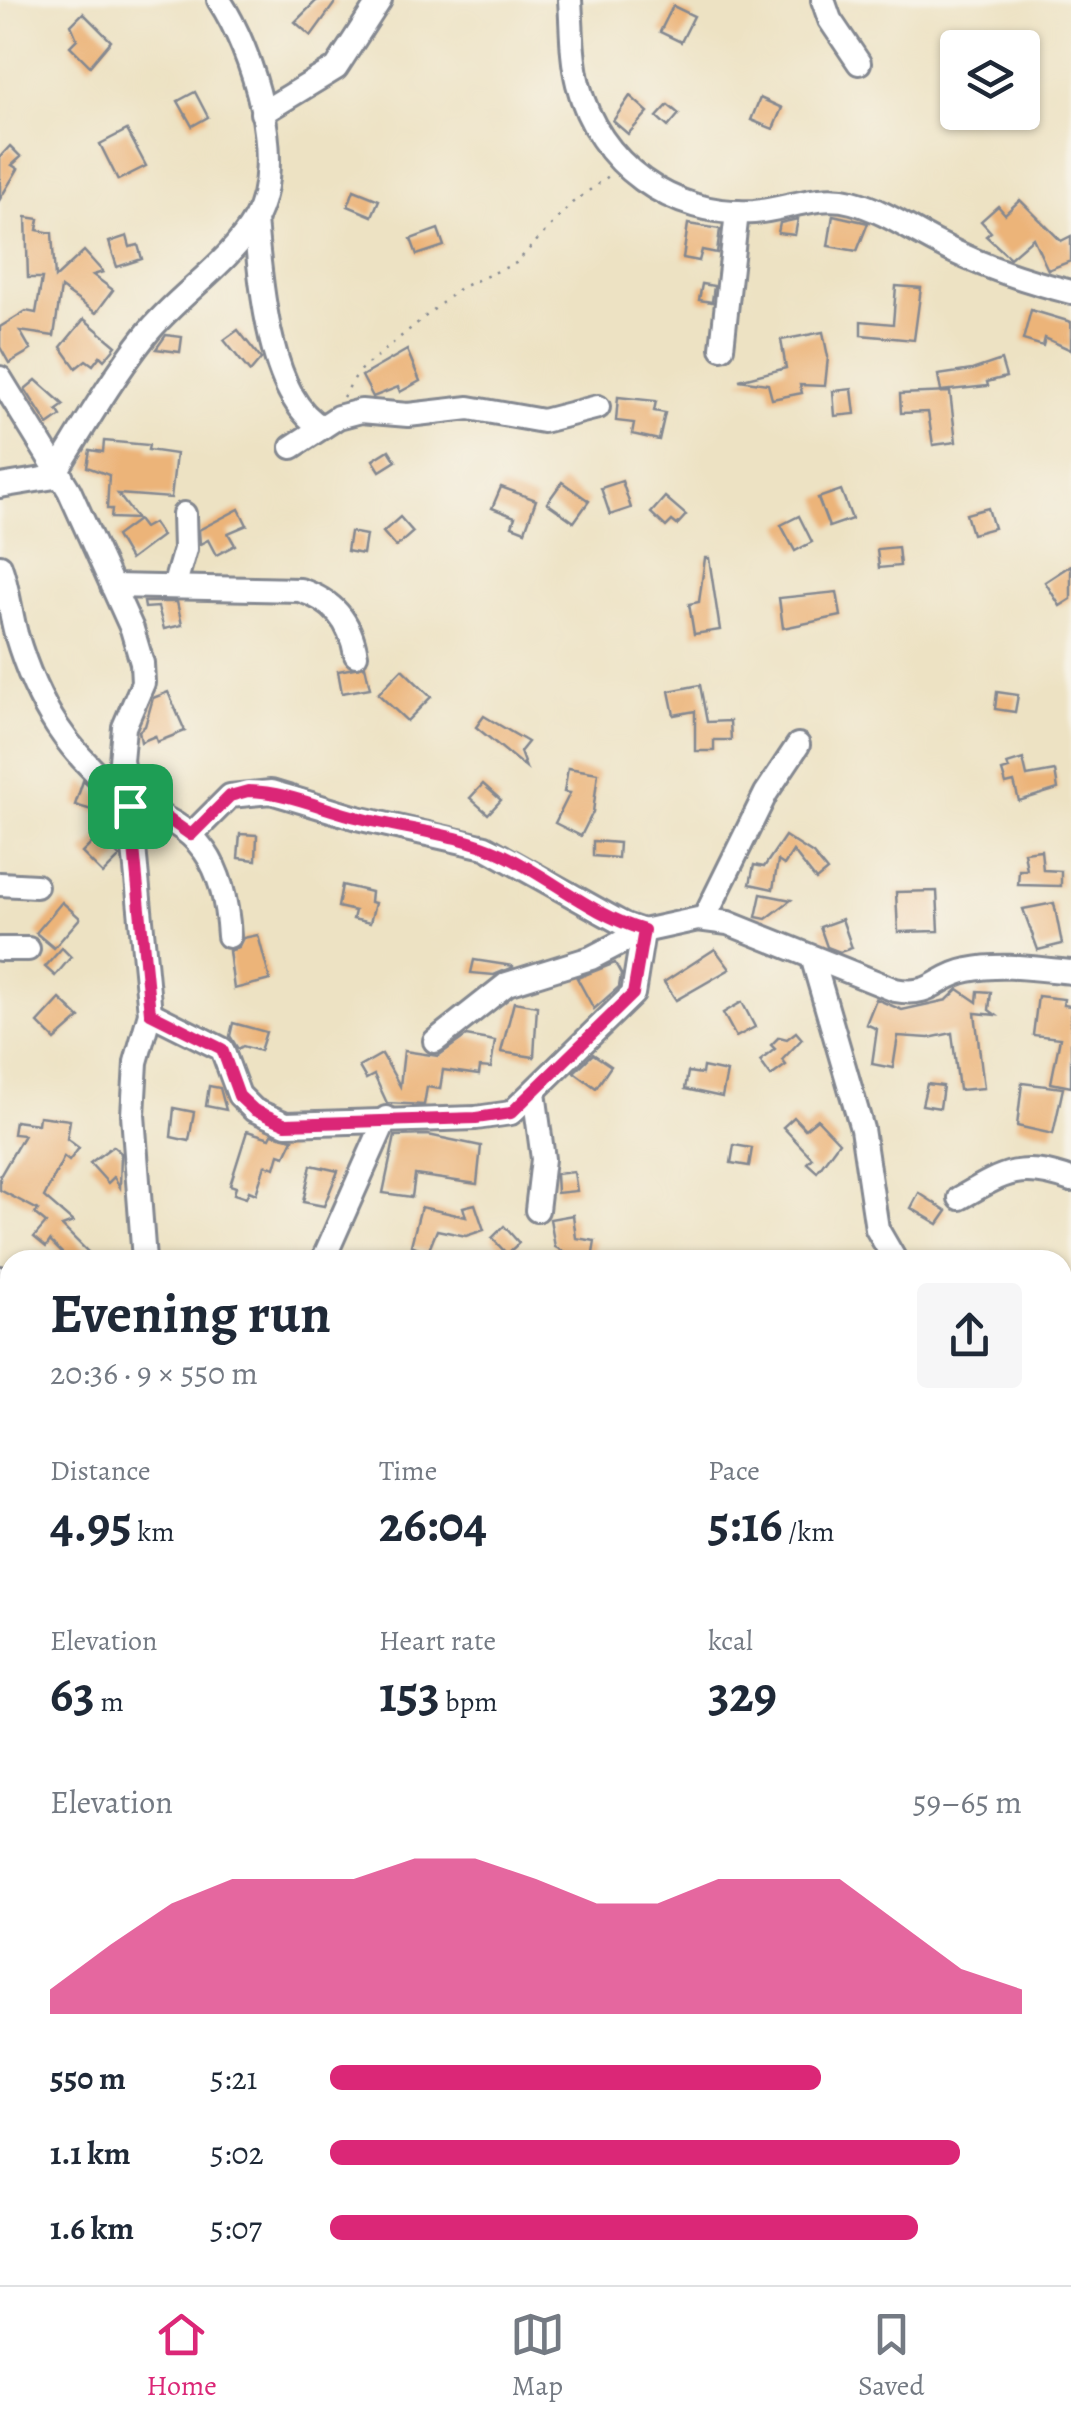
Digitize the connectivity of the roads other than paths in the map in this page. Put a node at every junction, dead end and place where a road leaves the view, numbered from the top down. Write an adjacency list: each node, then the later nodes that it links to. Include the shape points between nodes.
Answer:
1 (219, 0): 6 (street, via 243,44)
2 (380, 0): 6 (street, via 336,68)
3 (570, 0): 7 (street, via 578,86 592,124 622,165 665,194)
4 (823, 0): 5 (street)
5 (859, 63)
6 (262, 113): 8 (street, via 268,182)
7 (737, 212): 9 (street, via 849,200 982,266); 10 (street)
8 (254, 220): 13 (street, via 267,315 289,392 300,413); 15 (street, via 146,334)
9 (1071, 292)
10 (722, 348)
11 (0, 378): 15 (street)
12 (598, 407): 13 (street, via 543,421 462,408 402,416 361,410)
13 (330, 422): 14 (street)
14 (292, 447)
15 (59, 473): 16 (street); 20 (street)
16 (0, 486)
17 (184, 514): 19 (street, via 185,549)
18 (0, 566): 23 (street, via 16,634 64,742)
19 (175, 584): 20 (street); 21 (street, via 285,588 322,597 353,635)
20 (112, 586): 23 (street, via 142,663 143,684 124,727 121,760)
21 (356, 655)
22 (798, 745): 27 (street, via 766,793)
23 (129, 803): 24 (street); 34 (street)
24 (191, 835): 28 (street, via 230,796 271,792 485,847 614,920); 29 (street, via 217,866)
25 (0, 884): 26 (street)
26 (36, 886)
27 (704, 919): 28 (street); 32 (street)
28 (644, 930): 35 (street, via 591,958 507,984); 36 (street, via 633,994)
29 (229, 936)
30 (28, 949): 31 (street)
31 (0, 950)
32 (814, 960): 33 (street, via 910,992 991,966); 43 (street, via 862,1129 874,1218)
33 (1071, 972)
34 (150, 1013): 37 (street, via 222,1049 239,1096 271,1120 306,1126); 41 (street, via 136,1062 133,1115)
35 (435, 1041)
36 (534, 1092): 37 (street, via 521,1107 498,1116); 40 (street, via 543,1159)
37 (386, 1118): 42 (street)
38 (1071, 1180): 39 (street, via 1018,1169)
39 (960, 1198)
40 (537, 1210)
41 (143, 1250)
42 (327, 1250)
43 (890, 1250)

